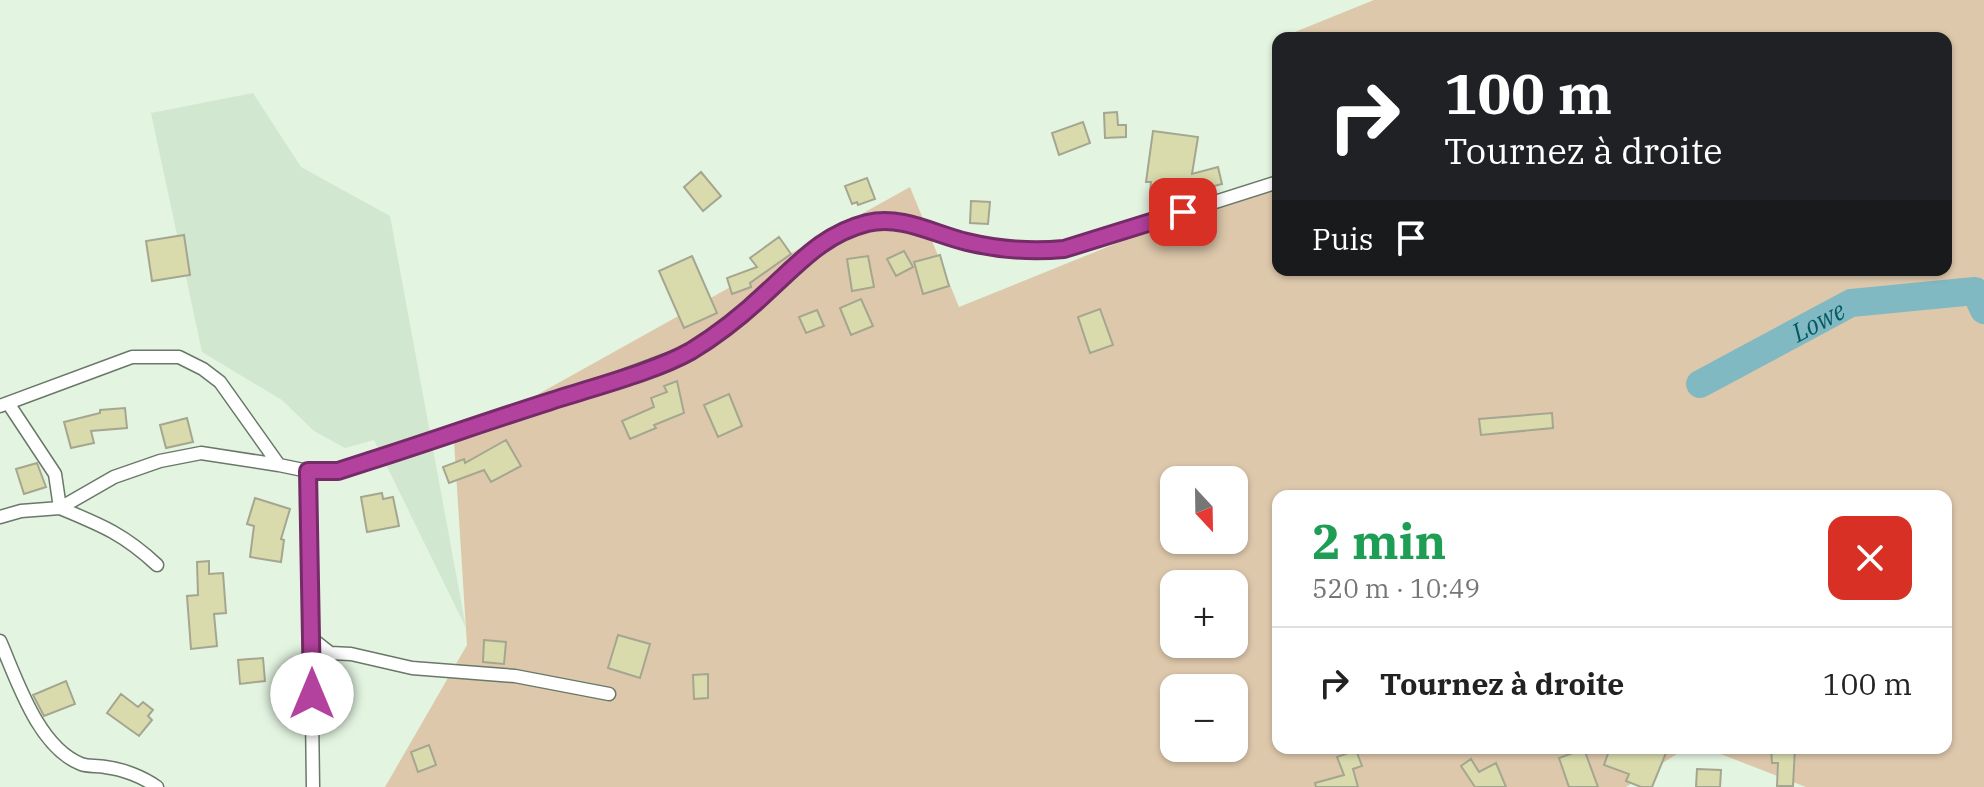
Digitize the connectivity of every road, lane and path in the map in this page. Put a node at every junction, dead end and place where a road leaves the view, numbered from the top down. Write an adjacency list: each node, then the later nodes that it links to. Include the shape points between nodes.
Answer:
1 (1272, 184): 4 (street, via 1064,249 1006,250 910,224 866,224 820,243 736,319 690,351 338,471)
2 (4, 405): 3 (street, via 132,357 179,357 220,382); 5 (street, via 55,474)
3 (279, 465): 4 (street); 5 (street, via 201,453 160,461 114,477)
4 (308, 471): 8 (street)
5 (60, 508): 6 (street); 7 (street, via 116,532)
6 (0, 517)
7 (157, 565)
8 (311, 638): 10 (street, via 330,653 412,668 515,676); 12 (street)
9 (0, 641): 11 (street, via 34,718 62,752 83,765 106,767)
10 (609, 694)
11 (157, 787)
12 (313, 787)

